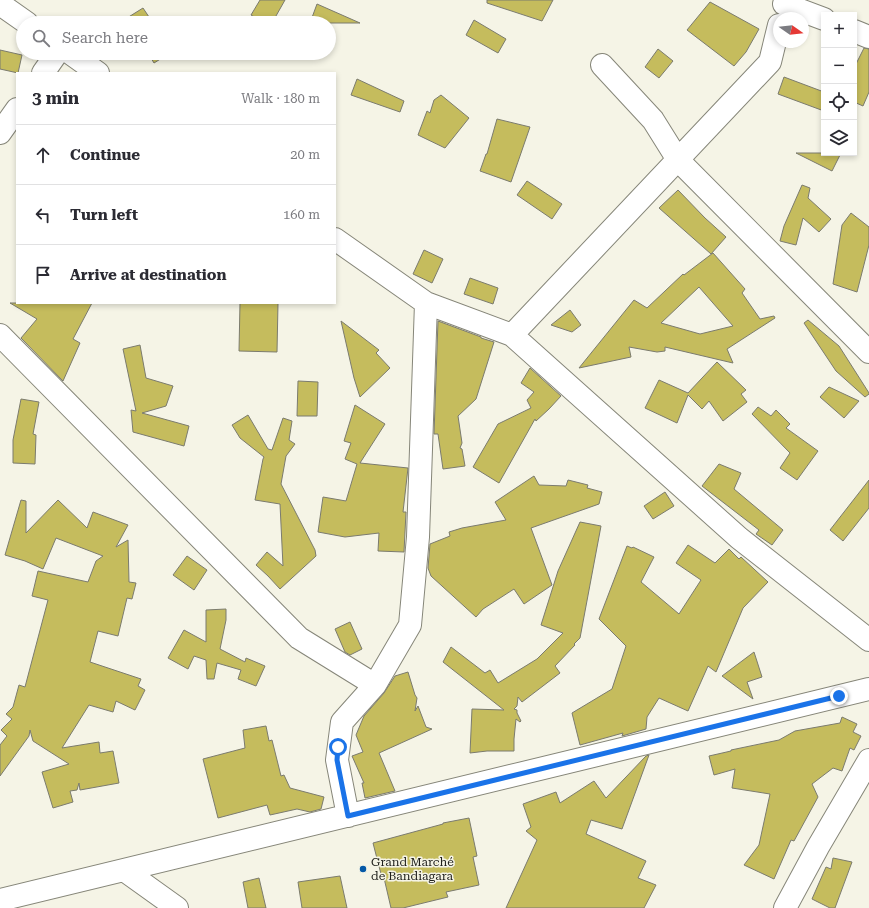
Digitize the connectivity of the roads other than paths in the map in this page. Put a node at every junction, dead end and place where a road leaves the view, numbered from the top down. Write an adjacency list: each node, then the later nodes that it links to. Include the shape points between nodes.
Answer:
1 (0, 4): 3 (street)
2 (783, 7): 4 (street)
3 (17, 16)
4 (821, 18)
5 (857, 32): 6 (street)
6 (869, 37)
7 (773, 48): 15 (street, via 770,62)
8 (52, 60): 11 (street)
9 (80, 60): 12 (street)
10 (602, 66): 15 (street, via 653,120)
11 (44, 72)
12 (97, 72)
13 (16, 110): 14 (street)
14 (0, 133)
15 (678, 160): 19 (street); 20 (street)
16 (336, 240): 17 (street)
17 (426, 304): 19 (street); 22 (street, via 418,537 410,625)
18 (0, 335): 22 (street, via 299,638)
19 (512, 335): 21 (street, via 739,538)
20 (869, 352)
21 (869, 640)
22 (375, 685): 25 (street, via 342,722 337,760)
23 (869, 689): 25 (street)
24 (869, 760): 29 (street)
25 (348, 816): 26 (street)
26 (124, 870): 27 (street); 28 (street)
27 (0, 900)
28 (176, 908)
29 (785, 908)

